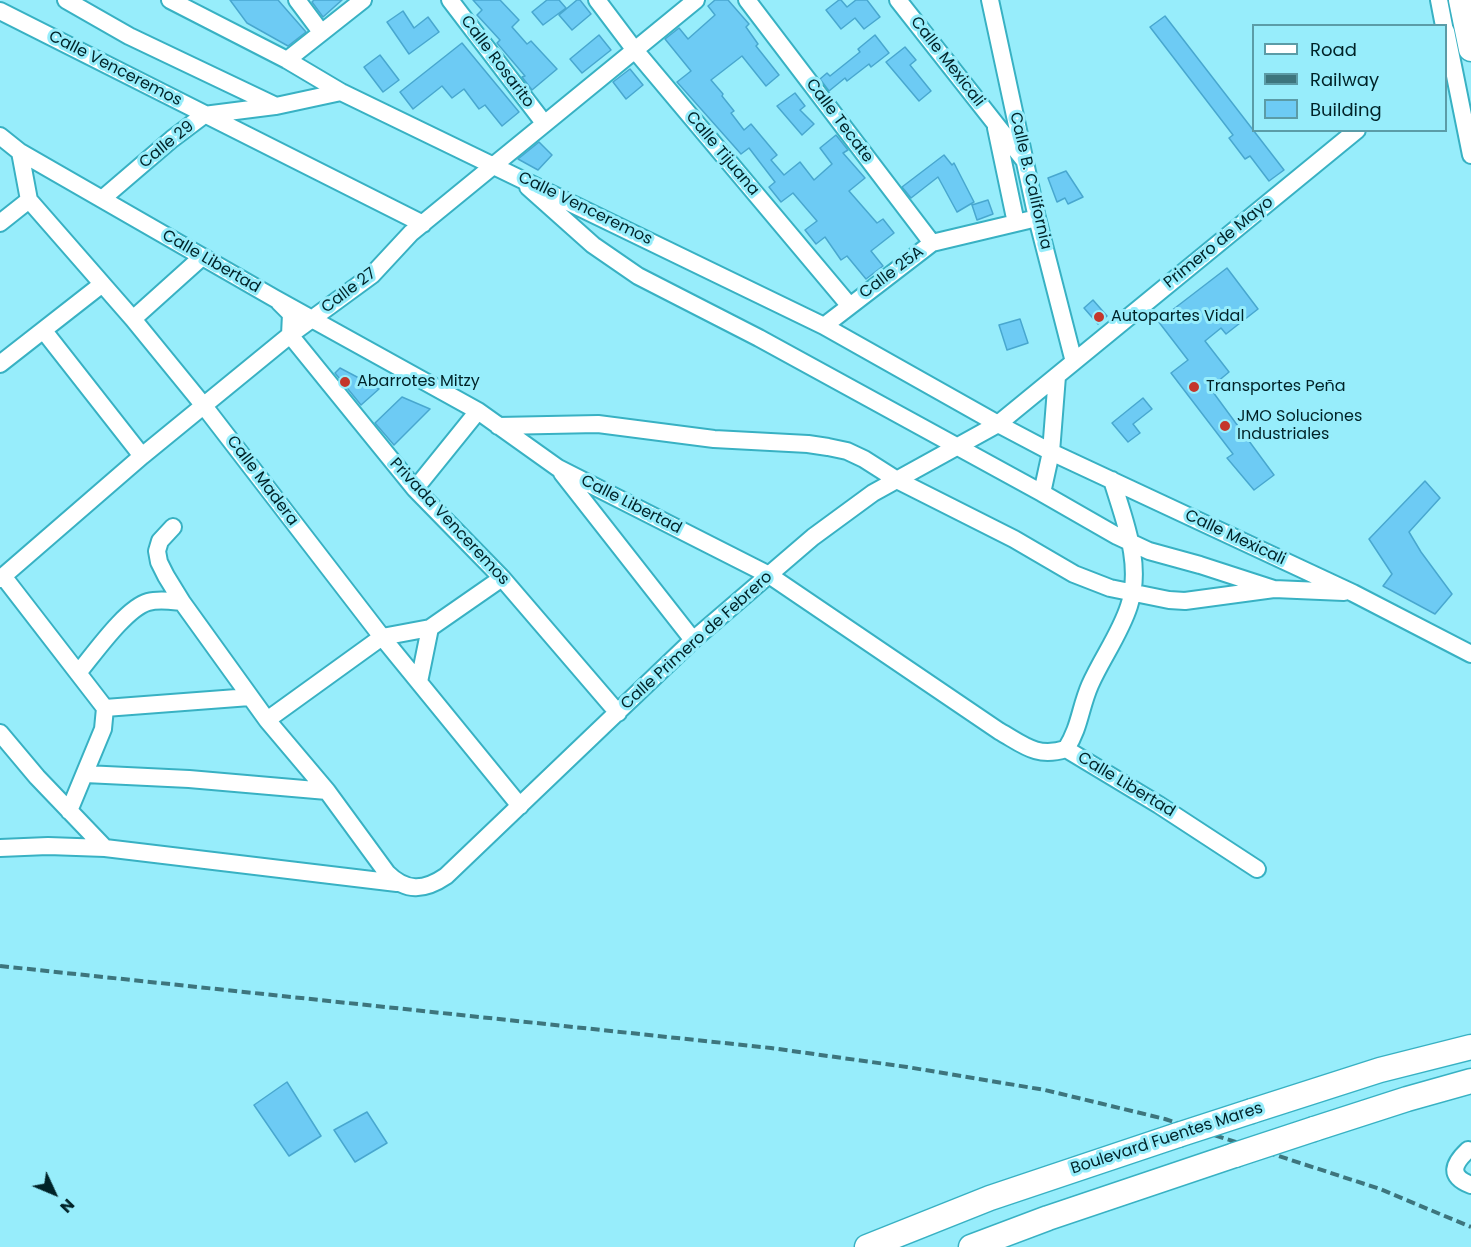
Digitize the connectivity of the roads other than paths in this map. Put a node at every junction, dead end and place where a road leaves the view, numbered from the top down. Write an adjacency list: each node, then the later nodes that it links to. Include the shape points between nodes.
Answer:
1 (66, 0): 21 (street, via 129,36)
2 (172, 0): 19 (street, Calle Venceremos)
3 (297, 0): 15 (street)
4 (363, 0): 15 (street)
5 (450, 0): 23 (street, Calle Rosarito)
6 (597, 0): 17 (street, Calle Tijuana)
7 (696, 0): 17 (street, Calle 27)
8 (747, 0): 38 (street, Calle Tecate)
9 (898, 0): 24 (street, Calle Mexicali)
10 (990, 0): 29 (street, Calle B. California)
11 (1439, 0): 14 (street)
12 (1461, 0): 18 (highway)
13 (0, 11): 22 (street, Calle Venceremos)
14 (1444, 24)
15 (321, 32): 19 (street)
16 (1447, 32): 18 (street)
17 (634, 50): 23 (street, Calle 27); 42 (street, Calle Tijuana)
18 (1462, 50): 28 (street)
19 (287, 60): 20 (street, Calle Venceremos)
20 (341, 92): 21 (street, Calle 29); 30 (street, Calle Venceremos)
21 (276, 106): 22 (street, Calle 29)
22 (204, 115): 32 (street, Calle 29); 37 (street, Calle Venceremos)
23 (544, 123): 30 (street, Calle 27)
24 (996, 124): 29 (street, Calle Mexicali); 36 (street, Calle Mexicali)
25 (1355, 132): 48 (street, Primero de Mayo)
26 (0, 136): 27 (street, Calle Libertad)
27 (20, 152): 32 (street, Calle Libertad); 33 (street, Calle Madera)
28 (1471, 155)
29 (1026, 163): 34 (street, Calle B. California)
30 (494, 164): 31 (street, Calle Venceremos); 37 (street, Calle 27)
31 (517, 176): 45 (street, Calle Venceremos); 55 (street, via 573,229 638,276)
32 (102, 199): 39 (street, Calle Libertad)
33 (29, 200): 35 (street); 40 (street, Calle Madera)
34 (1037, 218): 36 (street, Calle 25A); 48 (street, Calle B. California)
35 (0, 223)
36 (1016, 223): 38 (street, Calle 25A)
37 (423, 224): 44 (street, Calle 27, via 372,275)
38 (932, 243): 42 (street, Calle 25A)
39 (202, 256): 41 (street, Calle Libertad); 43 (street)
40 (101, 285): 43 (street, Calle Madera); 46 (street)
41 (274, 298): 44 (street, Calle Libertad); 47 (street, Privada Venceremos, via 291,314)
42 (849, 306): 45 (street, Calle 25A)
43 (133, 319): 51 (street, Calle Madera)
44 (312, 319): 47 (street, Calle 27); 52 (street, Calle Libertad)
45 (824, 326): 53 (street, Calle Venceremos)
46 (44, 331): 49 (street); 57 (street)
47 (290, 335): 51 (street, Calle 27); 61 (street, Privada Venceremos)
48 (1074, 362): 50 (street, Primero de Mayo)
49 (0, 364)
50 (1056, 376): 53 (street, Primero de Mayo); 56 (street)
51 (204, 406): 57 (street, Calle 27); 73 (street, Calle Madera)
52 (478, 411): 54 (street, Calle Libertad); 61 (street)
53 (998, 424): 55 (street, Calle Primero de Febrero); 56 (street, Calle Mexicali)
54 (498, 426): 58 (street, Calle Libertad); 59 (street, via 598,424 714,439 818,445 847,450)
55 (958, 448): 59 (street, Calle Primero de Febrero); 62 (street)
56 (1051, 452): 60 (street, Calle Mexicali); 62 (street)
57 (142, 456): 66 (street, Calle 27)
58 (558, 468): 65 (street, Calle Libertad); 74 (street)
59 (897, 480): 65 (street, Calle Primero de Febrero, via 847,511); 69 (street, via 1074,574)
60 (1112, 480): 64 (street); 70 (street, Calle Mexicali)
61 (415, 489): 67 (street, Privada Venceremos)
62 (1042, 493): 64 (street)
63 (173, 527): 71 (street, via 160,541 157,551 162,569)
64 (1131, 543): 68 (street); 69 (street)
65 (769, 575): 74 (street, Calle Primero de Febrero); 83 (street, Calle Libertad, via 999,731 1039,753)
66 (2, 577): 76 (street)
67 (502, 578): 72 (street); 80 (street, Privada Venceremos)
68 (1274, 589): 69 (street, via 1185,601); 70 (street)
69 (1132, 593): 83 (street)
70 (1353, 593): 75 (street, Calle Mexicali)
71 (182, 602): 76 (street, via 151,601 140,605); 78 (street)
72 (430, 628): 73 (street); 77 (street)
73 (382, 637): 77 (street, Calle Madera); 81 (street)
74 (693, 640): 80 (street, Calle Primero de Febrero)
75 (1471, 654)
76 (78, 673): 79 (street)
77 (419, 682): 86 (street, Calle Madera)
78 (250, 697): 79 (street); 81 (street)
79 (105, 708): 84 (street, via 103,729)
80 (618, 713): 86 (street, Calle Primero de Febrero)
81 (267, 720): 85 (street)
82 (0, 732): 87 (street)
83 (1066, 749): 90 (street, Calle Libertad)
84 (85, 774): 85 (street); 87 (street)
85 (327, 791): 91 (street)
86 (520, 806): 91 (street, Calle Primero de Febrero, via 434,884 408,887)
87 (69, 811): 89 (street)
88 (0, 848): 89 (street)
89 (105, 848): 91 (street)
90 (1257, 869)
91 (397, 883)
92 (1471, 1047): 96 (highway, Boulevard Fuentes Mares, bridge, via 1380,1070 1178,1135 990,1198)
93 (1471, 1082): 97 (highway, bridge, via 1235,1155)
94 (1468, 1150): 95 (street, via 1454,1168 1456,1175)
95 (1471, 1185)
96 (867, 1247)
97 (971, 1247)

